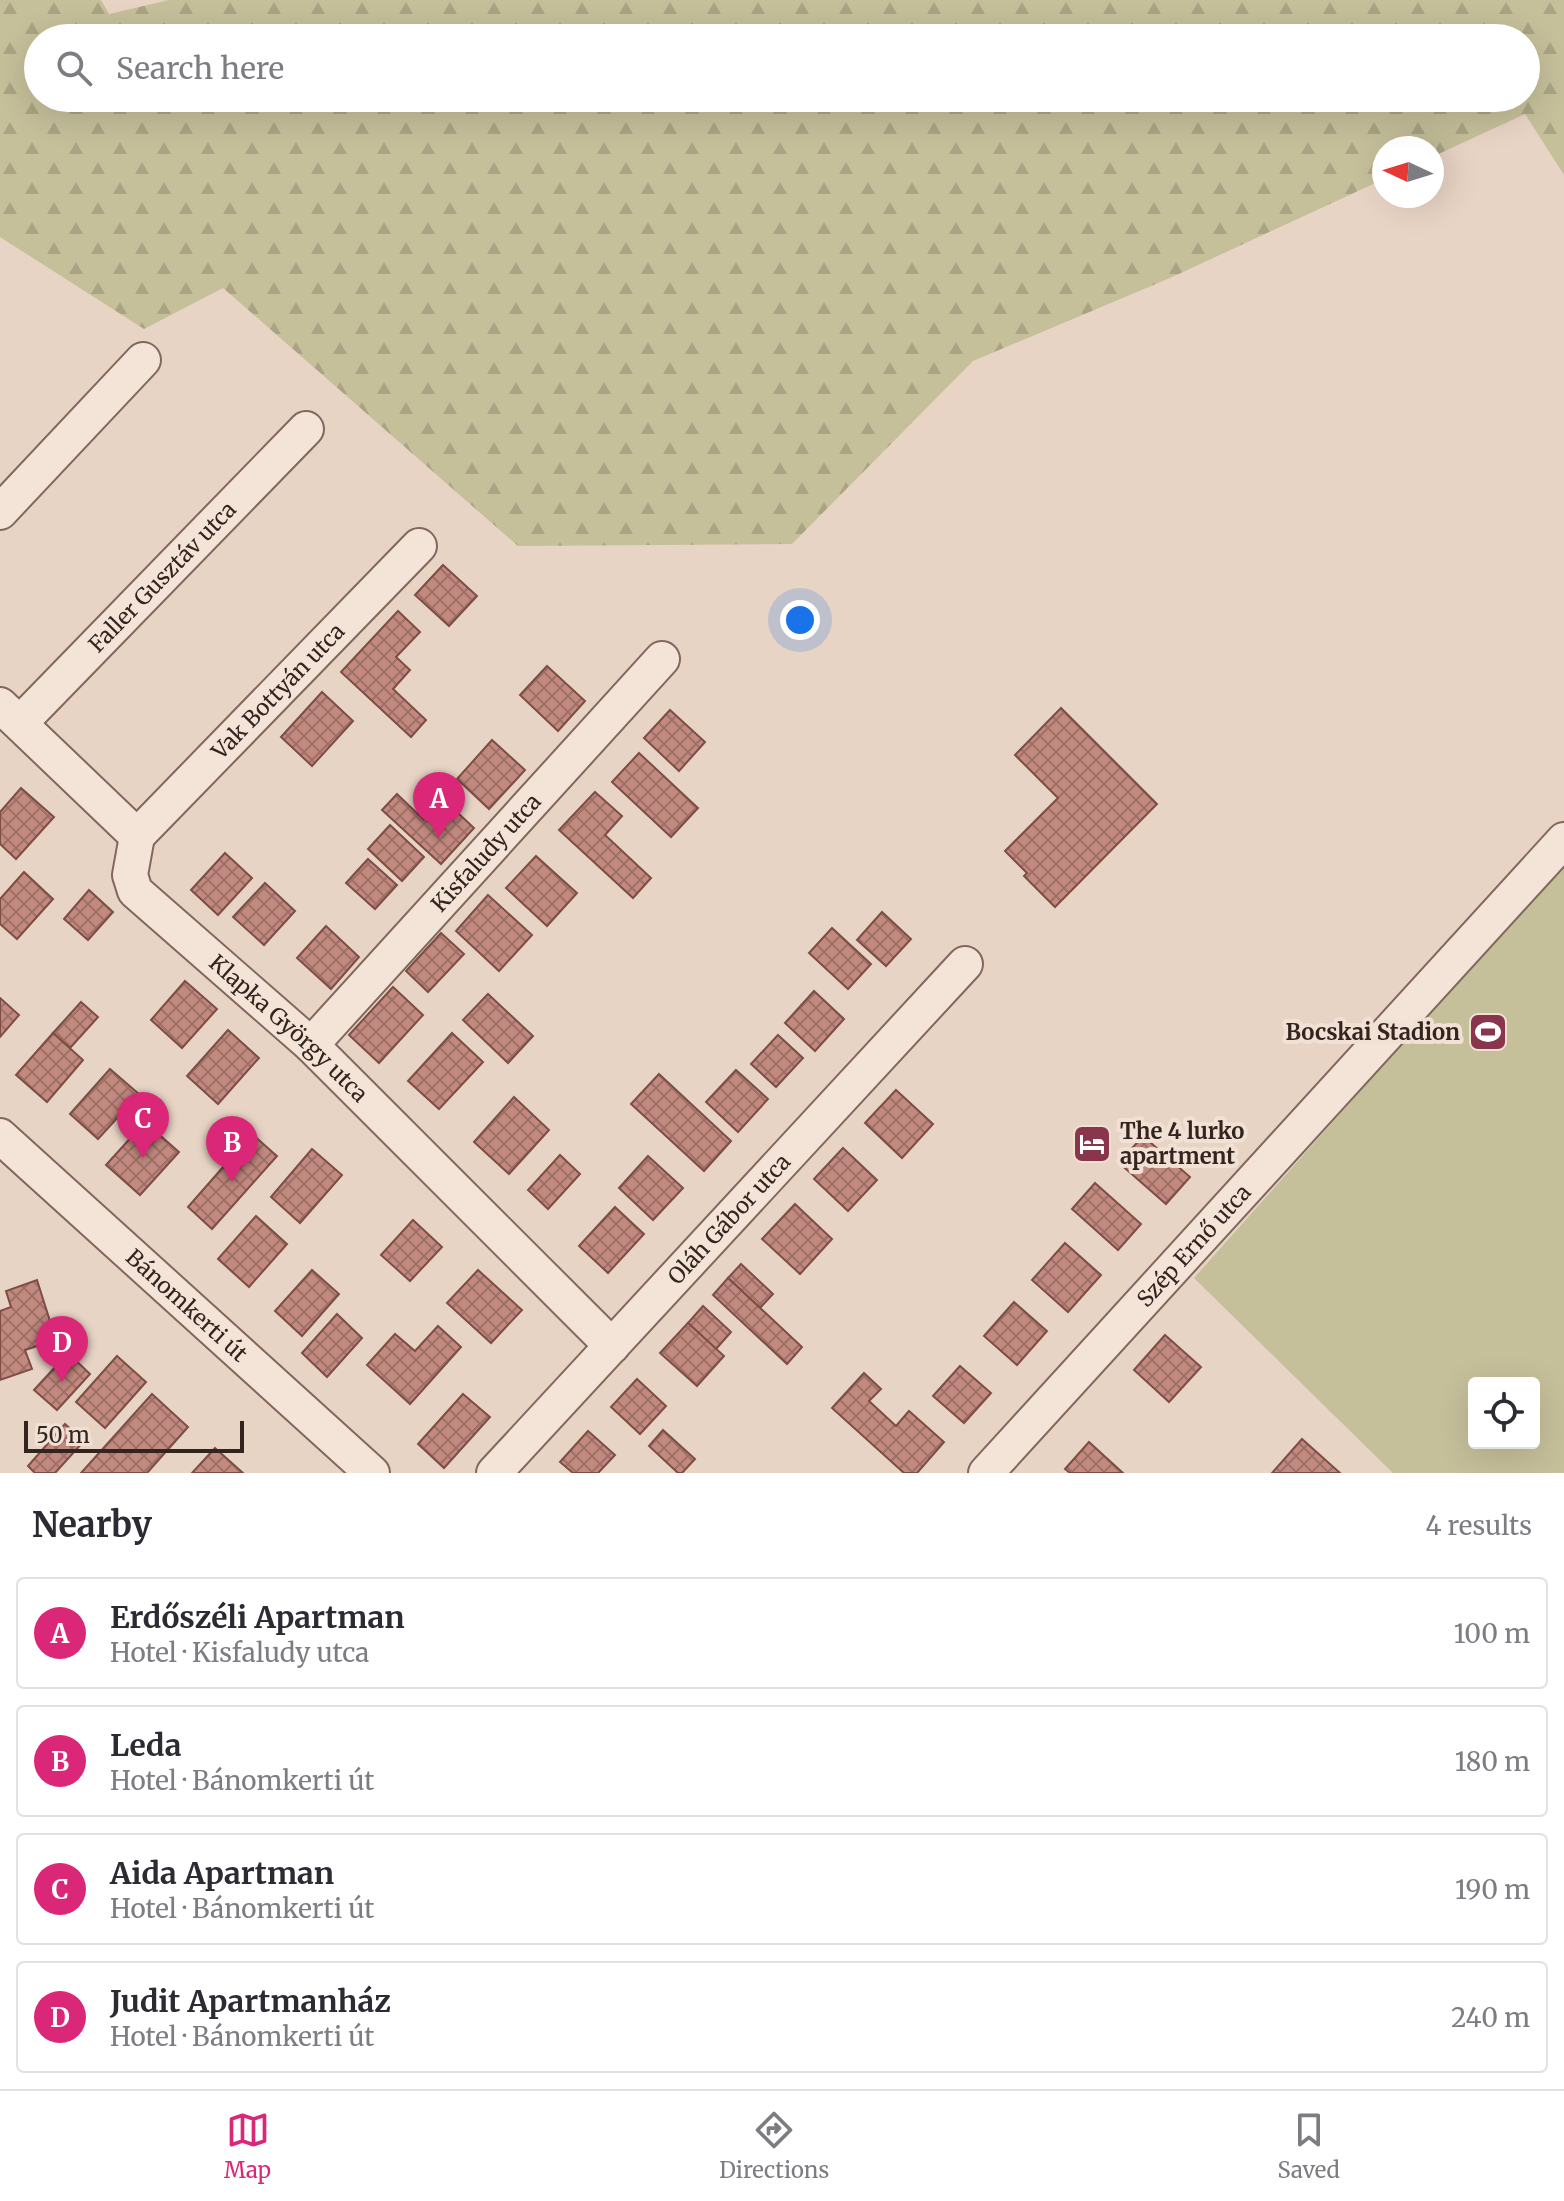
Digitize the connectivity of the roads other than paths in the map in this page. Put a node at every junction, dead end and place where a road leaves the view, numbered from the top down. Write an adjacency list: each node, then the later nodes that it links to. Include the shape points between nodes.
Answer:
1 (143, 360): 3 (street)
2 (306, 429): 6 (street, Faller Gusztáv utca)
3 (0, 512)
4 (419, 546): 7 (street, Vak Bottyán utca)
5 (662, 659): 10 (street, Kisfaludy utca)
6 (10, 714): 7 (street)
7 (137, 836): 10 (street, Klapka György utca, via 130,875 135,891)
8 (1564, 840): 15 (street, Szép Ernő utca)
9 (965, 964): 12 (street, Oláh Gábor utca)
10 (311, 1045): 12 (street, Klapka György utca)
11 (0, 1136): 13 (street, Bánomkerti út)
12 (612, 1346): 14 (street, Oláh Gábor utca)
13 (372, 1473)
14 (494, 1473)
15 (986, 1473)

